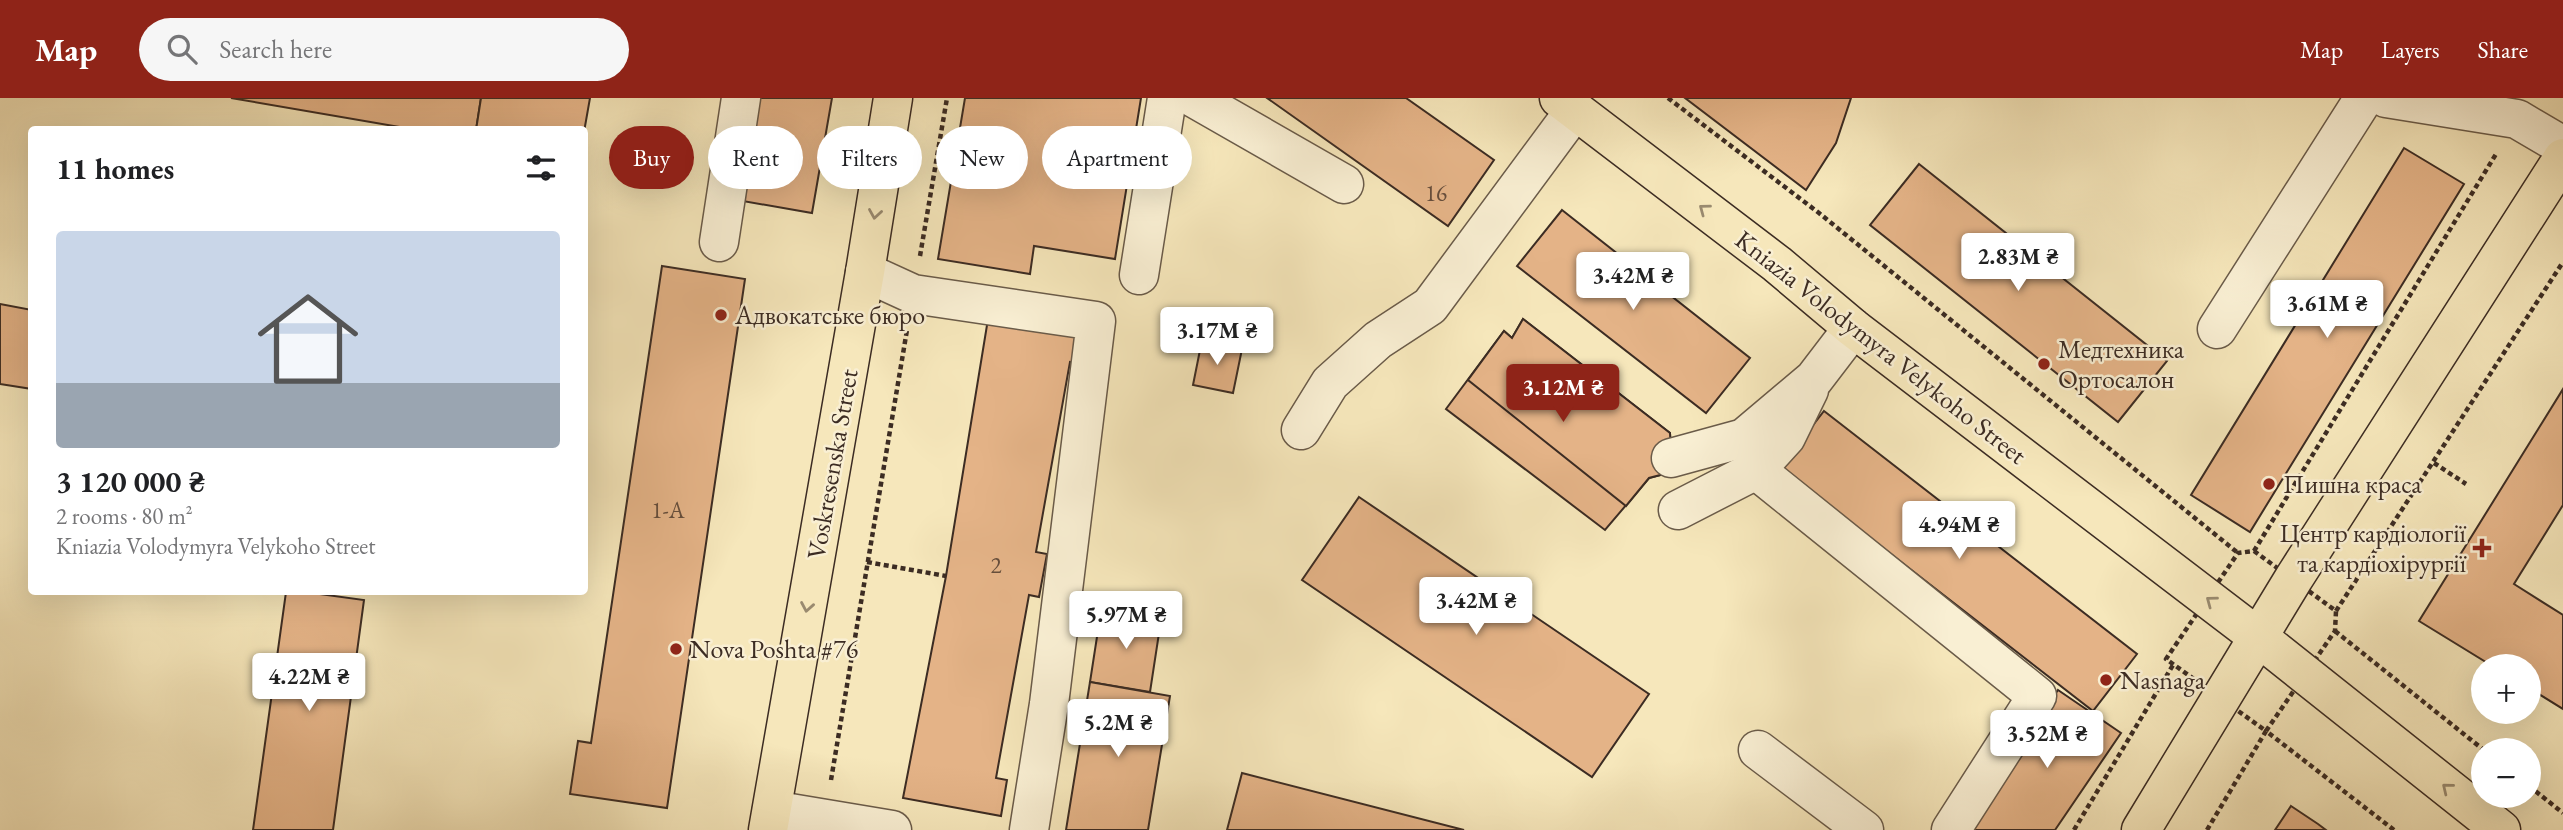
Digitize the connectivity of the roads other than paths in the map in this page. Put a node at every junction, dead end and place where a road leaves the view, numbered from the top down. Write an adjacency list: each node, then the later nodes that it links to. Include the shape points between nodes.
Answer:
1 (741, 98): 11 (lane)
2 (893, 98): 12 (main road, Voskresenska Street, one-way to 12)
3 (1167, 98): 13 (lane)
4 (1194, 98): 10 (lane)
5 (2364, 98): 15 (lane)
6 (2386, 98): 8 (lane, via 2517,119)
7 (1567, 104): 14 (main road, Kniazia Volodymyra Velykoho Street, one-way to 7, via 1777,264); 17 (lane, via 1430,306 1378,340 1330,383)
8 (2563, 146)
9 (2563, 158): 21 (main road)
10 (1344, 184)
11 (719, 242)
12 (865, 272): 23 (main road, Voskresenska Street, one-way to 23); 26 (lane, via 913,294 1096,321)
13 (1139, 275)
14 (1853, 328): 16 (lane); 21 (main road, Kniazia Volodymyra Velykoho Street, one-way to 14)
15 (2217, 329)
16 (1814, 379): 18 (lane, via 1744,438); 19 (lane, via 1786,438)
17 (1301, 430)
18 (1671, 458)
19 (1756, 470): 20 (lane); 28 (lane, via 2037,696)
20 (1678, 510)
21 (2258, 637): 24 (main road, Kniazia Volodymyra Velykoho Street, one-way to 21); 29 (main road)
22 (1759, 750): 27 (lane)
23 (770, 820): 25 (lane, via 825,818)
24 (2480, 824)
25 (892, 830)
26 (1029, 830)
27 (1864, 830)
28 (1951, 830)
29 (2141, 830)

